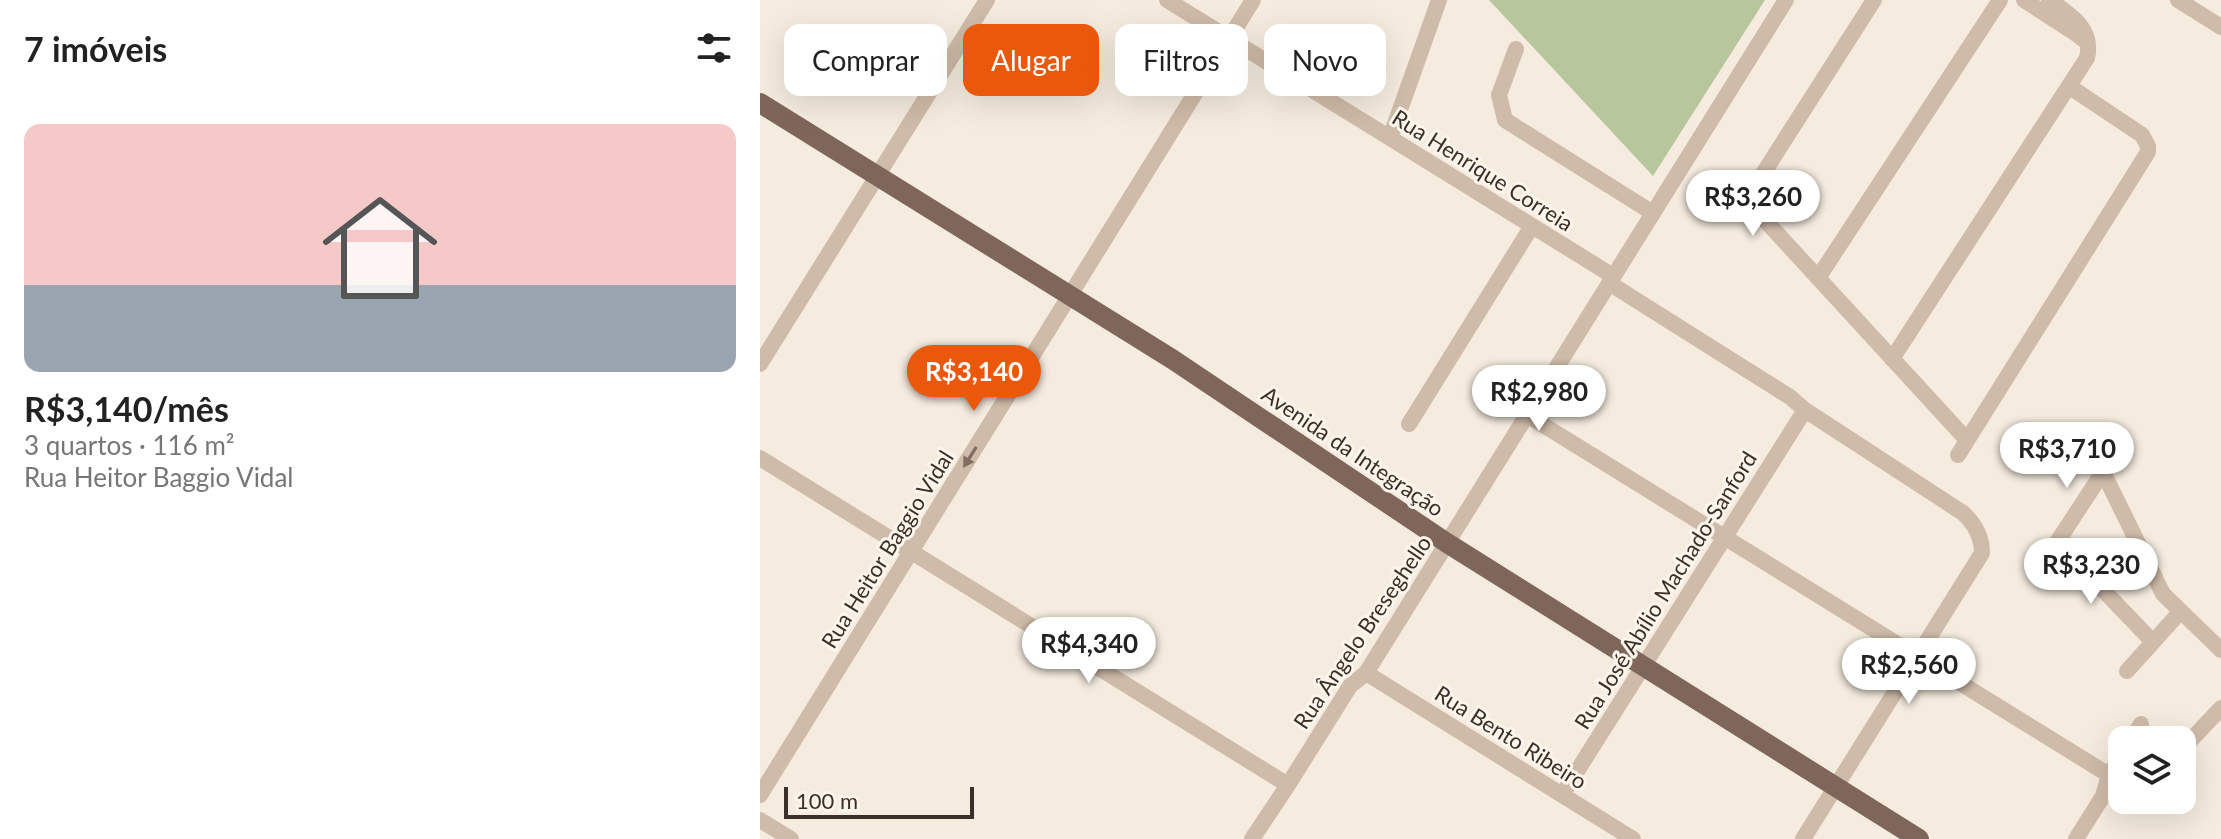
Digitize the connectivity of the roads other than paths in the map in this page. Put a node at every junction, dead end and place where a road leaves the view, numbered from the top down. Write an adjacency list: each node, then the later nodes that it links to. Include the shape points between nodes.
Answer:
1 (987, 0): 21 (street)
2 (1167, 0): 11 (street, Rua Henrique Correia)
3 (1253, 0): 12 (street, Rua Heitor Baggio Vidal)
4 (1439, 0): 20 (street)
5 (1786, 0): 22 (street, Rua Ângelo Breseghello)
6 (1874, 0): 24 (street, via 1748,200)
7 (2000, 0): 24 (street)
8 (2024, 0): 14 (street)
9 (2049, 0): 14 (street, via 2079,21)
10 (2178, 0): 13 (street)
11 (1206, 24)
12 (1238, 24)
13 (2221, 27)
14 (2088, 43): 17 (street, via 2087,58)
15 (1516, 49): 22 (street, via 1499,95 1505,120)
16 (1248, 50): 20 (street, Rua Henrique Correia)
17 (2070, 87): 27 (street); 27 (street, via 2142,135 2148,152 1963,448)
18 (1193, 96): 26 (street, Rua Heitor Baggio Vidal)
19 (760, 103): 21 (main road, Avenida da Integração)
20 (1390, 138): 23 (street, Rua Henrique Correia)
21 (877, 176): 26 (main road, Avenida da Integração); 28 (street)
22 (1653, 213): 25 (street, Rua Ângelo Breseghello)
23 (1532, 226): 25 (street, Rua Henrique Correia); 31 (street)
24 (1818, 278): 27 (street)
25 (1611, 280): 29 (street, Rua Henrique Correia); 30 (street, Rua Ângelo Breseghello)
26 (1071, 296): 36 (main road, Avenida da Integração); 37 (street, Rua Heitor Baggio Vidal, one-way to 37)
27 (1892, 359)
28 (760, 364)
29 (1805, 410): 35 (street, Rua José Abílio Machado-Sanford); 41 (street, Rua Henrique Correia, via 1963,513 1978,532 1982,553)
30 (1527, 415): 35 (street); 36 (street, Rua Ângelo Breseghello)
31 (1409, 424)
32 (2120, 446): 34 (street)
33 (760, 458): 37 (street)
34 (2103, 472): 38 (street, via 2163,594); 39 (street, via 2053,549)
35 (1724, 537): 41 (street); 42 (street, Rua José Abílio Machado-Sanford)
36 (1447, 543): 42 (main road, Avenida da Integração); 44 (street, Rua Ângelo Breseghello)
37 (911, 552): 49 (street); 51 (street, Rua Heitor Baggio Vidal)
38 (2181, 611): 39 (street); 40 (street)
39 (2153, 642): 43 (street)
40 (2221, 650)
41 (1917, 656): 47 (street); 50 (street)
42 (1643, 666): 50 (main road, Avenida da Integração); 52 (street, Rua José Abílio Machado-Sanford)
43 (2127, 671)
44 (1366, 673): 49 (street, Rua Ângelo Breseghello, via 1350,686); 52 (street, Rua Bento Ribeiro)
45 (2221, 708): 46 (street)
46 (2196, 735)
47 (2108, 774)
48 (2108, 778): 59 (street)
49 (1288, 785): 55 (street, Rua Ângelo Breseghello)
50 (1835, 787): 57 (street); 58 (main road, Avenida da Integração)
51 (760, 795)
52 (1562, 795): 56 (street, Rua Bento Ribeiro)
53 (760, 820): 54 (street)
54 (791, 839)
55 (1252, 839)
56 (1633, 839)
57 (1803, 839)
58 (1919, 839)
59 (2076, 839)

